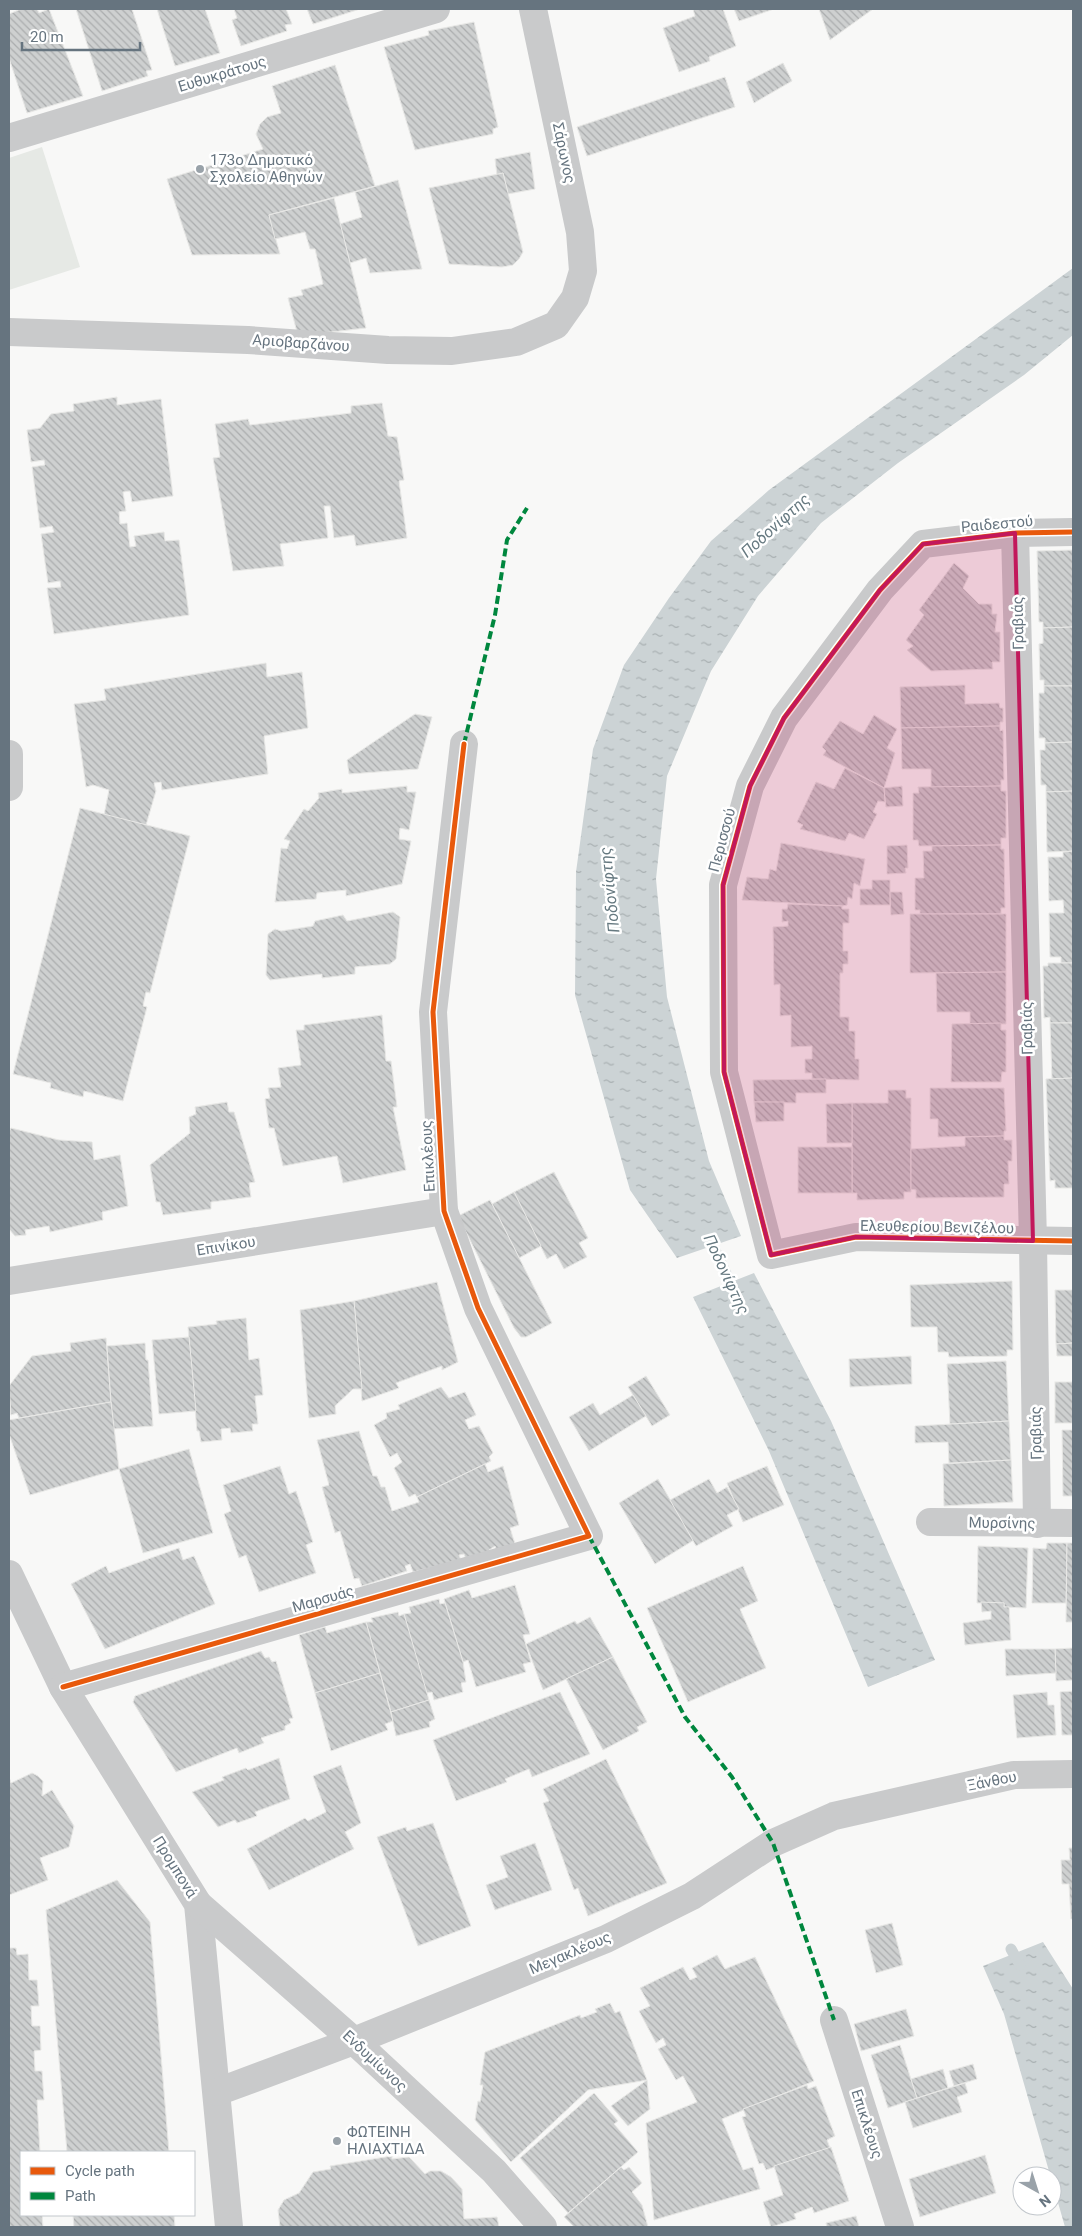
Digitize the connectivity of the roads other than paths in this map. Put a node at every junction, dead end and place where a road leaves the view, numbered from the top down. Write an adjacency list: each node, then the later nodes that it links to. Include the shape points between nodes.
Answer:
1 (436, 9): 3 (street, Ευθυκράτους)
2 (533, 9): 4 (street, Σάρωνος, via 580,232 583,271)
3 (9, 138)
4 (575, 298): 5 (street, Αριοβαρζάνου, via 556,324 516,342 452,351)
5 (9, 332)
6 (1073, 532): 7 (street, Ραιδεστού)
7 (1015, 533): 8 (street, Ραιδεστού); 13 (street, Γραβιάς)
8 (923, 544): 15 (street, Περισσού, via 880,590 784,718 750,786 723,884 724,1072)
9 (464, 744): 12 (street, Επικλέους, via 433,1012)
10 (9, 754): 11 (street)
11 (9, 787)
12 (444, 1211): 16 (street, Επινίκου); 20 (street, Επικλέους, via 478,1308)
13 (1033, 1241): 14 (street, Ελευθερίου Βενιζέλου); 15 (street, Ελευθερίου Βενιζέλου, via 856,1236); 19 (street, Γραβιάς)
14 (1073, 1241)
15 (771, 1255)
16 (9, 1281)
17 (930, 1522): 19 (street, Μυρσίνης)
18 (1073, 1523): 19 (street, Μυρσίνης)
19 (1037, 1524)
20 (589, 1536): 22 (street, Μαρσυάς)
21 (9, 1574): 22 (street, Προμπονά)
22 (63, 1687): 25 (street, Προμπονά)
23 (1073, 1774): 24 (street, Ξάνθου, via 1014,1775)
24 (912, 1798): 27 (street, Μεγακλέους, via 834,1816 773,1843 692,1896 606,1939)
25 (198, 1904): 27 (street, Ενδυμίωνος); 28 (street, Προμπονά)
26 (834, 2020): 31 (street, Επικλέους)
27 (354, 2041): 28 (street, Μεγακλέους); 30 (street, Ενδυμίωνος, via 494,2171)
28 (218, 2092): 29 (street, Προμπονά)
29 (229, 2227)
30 (544, 2227)
31 (900, 2227)

